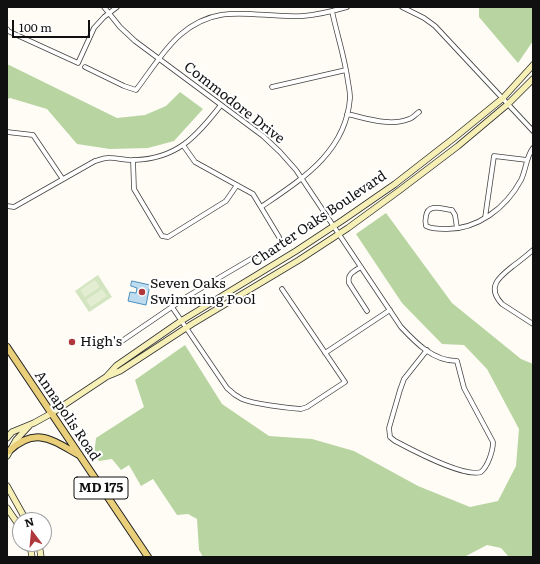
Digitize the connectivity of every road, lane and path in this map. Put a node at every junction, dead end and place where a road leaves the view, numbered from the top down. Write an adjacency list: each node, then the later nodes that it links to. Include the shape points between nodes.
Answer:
1 (104, 7): 6 (street, Commodore Drive)
2 (117, 7): 6 (street)
3 (347, 7): 5 (street)
4 (402, 7): 14 (street, via 435,26)
5 (332, 11): 8 (street, via 303,16 239,13 212,17 180,35); 11 (street)
6 (109, 13): 7 (street, via 94,28 78,63); 8 (street, Commodore Drive, via 135,41)
7 (7, 29)
8 (160, 59): 10 (street, via 136,90); 16 (street, Commodore Drive)
9 (533, 65): 14 (street, Charter Oaks Boulevard)
10 (85, 67)
11 (346, 70): 13 (street); 18 (street, via 350,96)
12 (533, 79): 15 (street, Charter Oaks Boulevard)
13 (272, 87)
14 (503, 98): 15 (street); 31 (street, Charter Oaks Boulevard, via 395,184)
15 (508, 104): 19 (street); 33 (street, Charter Oaks Boulevard, via 458,146)
16 (221, 105): 21 (street, via 200,131); 26 (street, Commodore Drive, via 272,144)
17 (419, 112): 18 (street, via 402,122 380,121)
18 (347, 114): 26 (street, via 340,136 332,148)
19 (533, 131)
20 (7, 132): 25 (street, via 33,135)
21 (183, 145): 23 (street, via 164,155); 27 (street, via 195,162)
22 (533, 148): 24 (street)
23 (133, 160): 25 (street, via 108,157 83,166); 27 (street, via 134,189 165,237 220,205 231,195)
24 (527, 160): 30 (street, via 518,185 502,204); 30 (street, via 494,156)
25 (62, 178): 28 (street, via 14,207)
26 (302, 178): 29 (street); 31 (street, Commodore Drive)
27 (236, 185): 29 (street, via 253,194)
28 (7, 206)
29 (261, 206): 34 (street)
30 (485, 218): 32 (street)
31 (334, 226): 33 (street, Commodore Drive); 42 (street, Charter Oaks Boulevard)
32 (457, 228): 32 (street, via 426,226 427,211 433,207 452,210)
33 (339, 234): 37 (street, Commodore Drive); 44 (street, Charter Oaks Boulevard)
34 (279, 237)
35 (533, 250): 43 (street, via 499,278 494,290 502,304)
36 (256, 256): 39 (street)
37 (361, 267): 40 (street, Commodore Drive); 41 (street, via 348,278)
38 (282, 289): 48 (street)
39 (172, 307): 42 (street); 45 (street)
40 (390, 310): 47 (street, Commodore Drive, via 401,327); 48 (street)
41 (367, 311)
42 (181, 321): 44 (street); 49 (street, Charter Oaks Boulevard, via 116,366)
43 (533, 324)
44 (186, 328): 48 (street, via 227,388 238,397 249,401 301,409 307,407 345,382); 49 (street, Charter Oaks Boulevard, via 120,371)
45 (118, 343)
46 (7, 347): 50 (main road, Annapolis Road / MD 175)
47 (427, 350): 47 (street, Commodore Drive, via 404,379 389,428 390,437 433,460 477,474 486,466 493,442 464,388 456,361 441,359)
48 (325, 353)
49 (106, 376): 50 (street, Charter Oaks Boulevard)
50 (52, 413): 51 (street, Charter Oaks Boulevard); 54 (main road, Annapolis Road / MD 175)
51 (31, 424): 52 (street, via 12,432); 53 (street)
52 (7, 438)
53 (8, 453): 54 (main road, via 18,442 42,437)
54 (80, 456): 57 (main road, Annapolis Road / MD 175)
55 (7, 486): 56 (street)
56 (22, 512)
57 (148, 557)

